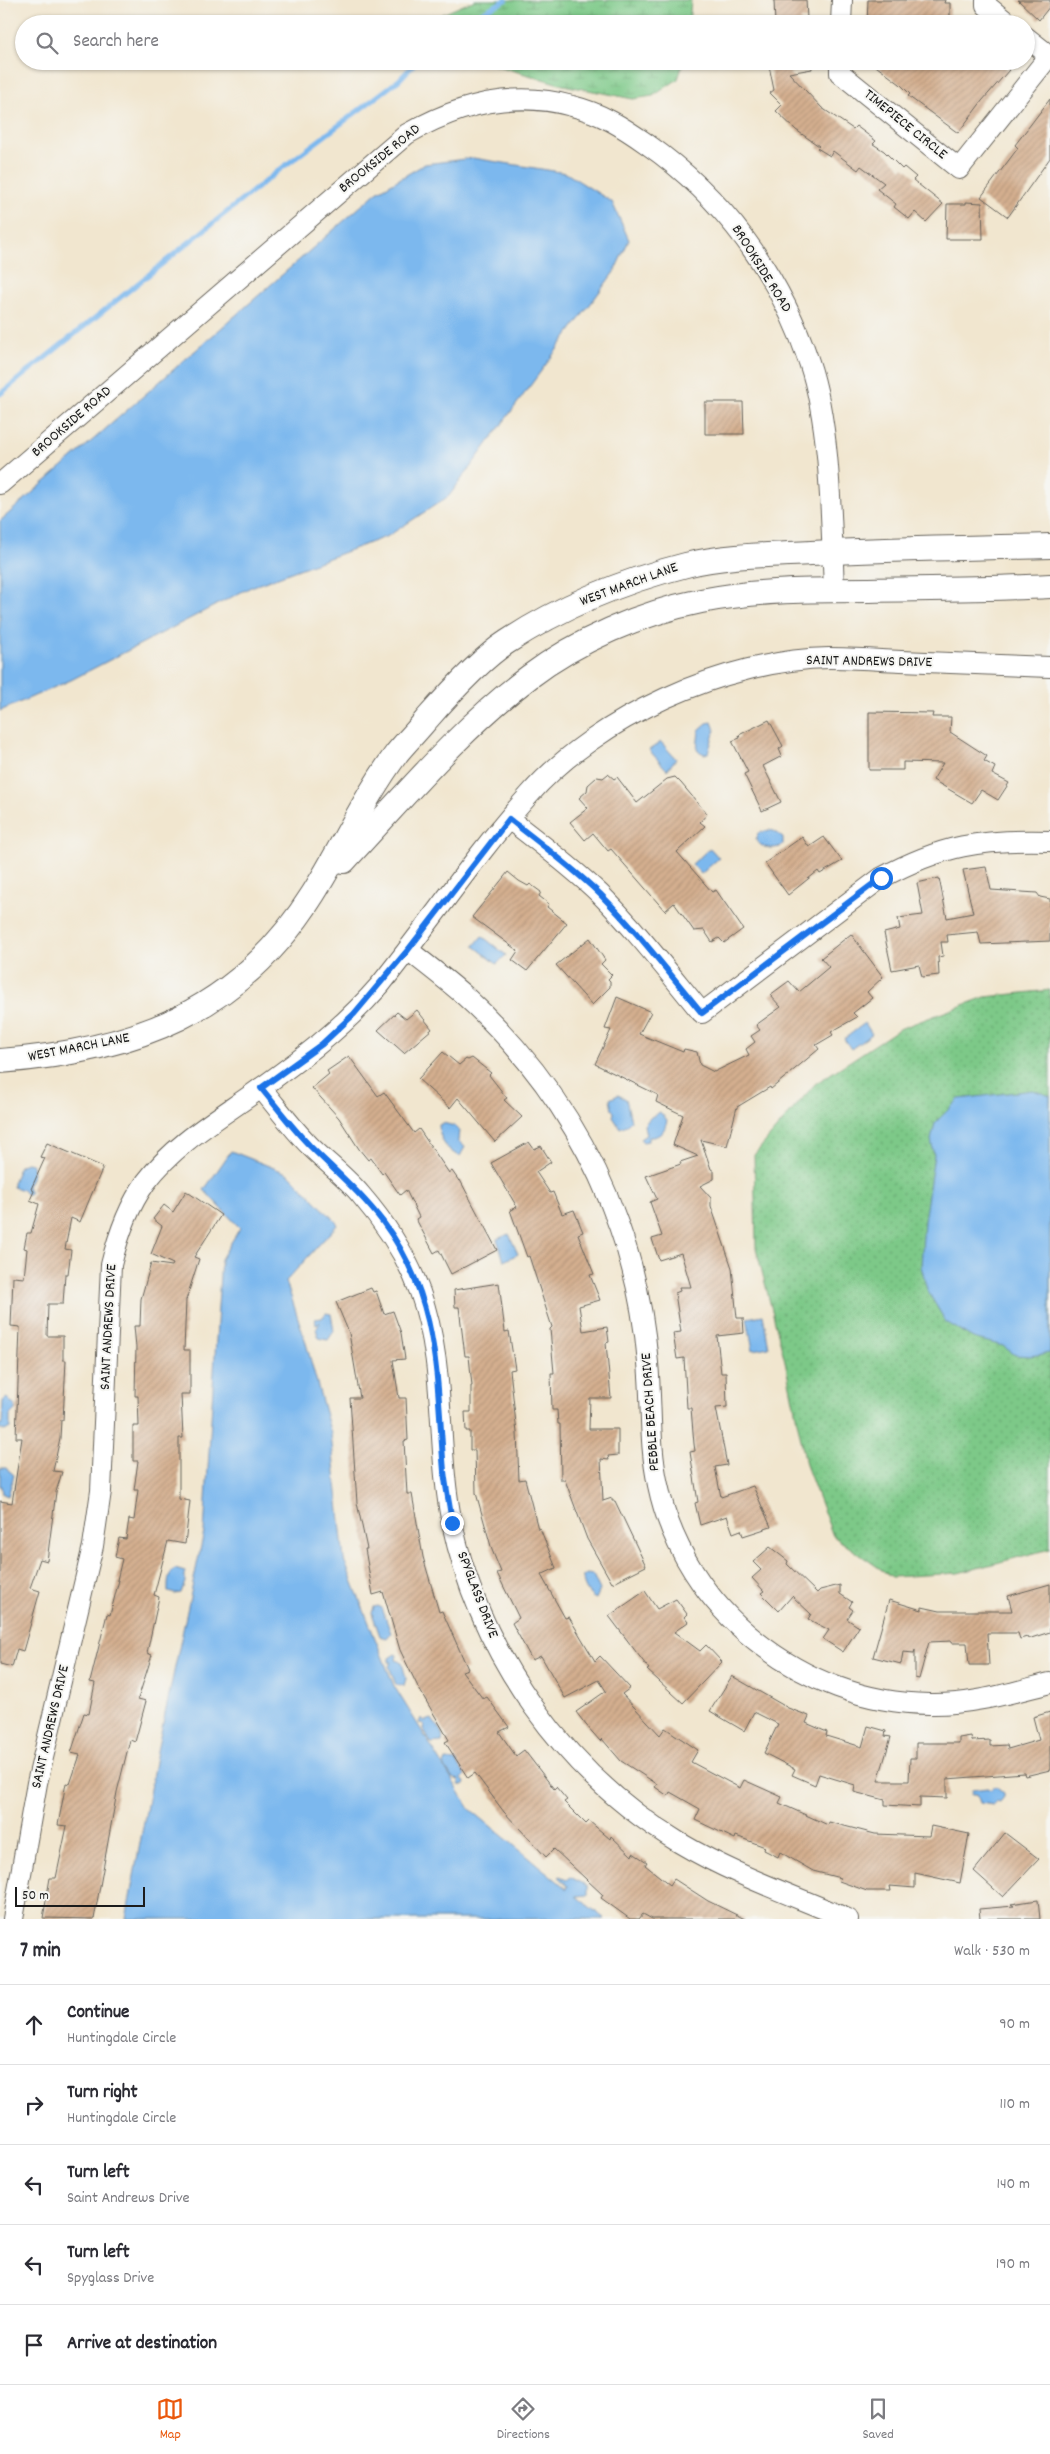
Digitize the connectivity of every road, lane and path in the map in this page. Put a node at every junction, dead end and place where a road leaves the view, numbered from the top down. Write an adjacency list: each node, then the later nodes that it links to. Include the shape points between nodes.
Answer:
1 (842, 0): 3 (street)
2 (986, 0): 4 (street, via 986,6)
3 (841, 15)
4 (998, 15)
5 (1035, 44): 6 (street)
6 (1050, 56): 7 (street, TIMEPIECE CIRCLE, via 959,169)
7 (840, 70)
8 (0, 484): 10 (street, BROOKSIDE ROAD, via 407,134 434,118 465,107 531,100 571,105 611,119 673,162 742,233 790,312 809,363 822,415)
9 (1050, 546): 10 (street, WEST MARCH LANE)
10 (832, 552): 12 (street, BROOKSIDE ROAD); 16 (street, WEST MARCH LANE, via 688,564 613,588 558,612 504,643 445,698 397,754)
11 (1050, 586): 12 (street, WEST MARCH LANE)
12 (834, 590): 16 (street, WEST MARCH LANE, via 774,591 700,601 634,621 574,648 494,706)
13 (1050, 667): 14 (street, SAINT ANDREWS DRIVE, via 829,658 749,670 658,702 585,743 529,794)
14 (509, 819): 15 (street, via 559,857 599,894 702,1013 881,878 909,863 966,844 1003,840); 17 (street, SAINT ANDREWS DRIVE)
15 (1050, 841)
16 (314, 893): 18 (street, WEST MARCH LANE, via 267,953 235,983 194,1011 157,1030 117,1043)
17 (408, 950): 19 (street, SAINT ANDREWS DRIVE, via 354,1014 322,1044); 20 (street, PEBBLE BEACH DRIVE, via 463,994 531,1066 561,1107 602,1183 633,1272 643,1318 658,1488 682,1552 718,1606 770,1653 799,1670 859,1695 893,1702 961,1703)
18 (0, 1061)
19 (261, 1088): 21 (street, SAINT ANDREWS DRIVE, via 185,1142 164,1161 145,1183 118,1236 108,1293 103,1454 93,1546 37,1783); 22 (street, SPYGLASS DRIVE, via 310,1146 360,1194 384,1224 420,1292 437,1363 444,1473 463,1565 495,1644 540,1717 604,1786 637,1814 679,1842 725,1866)
20 (1050, 1683)
21 (14, 1919)
22 (848, 1919)

